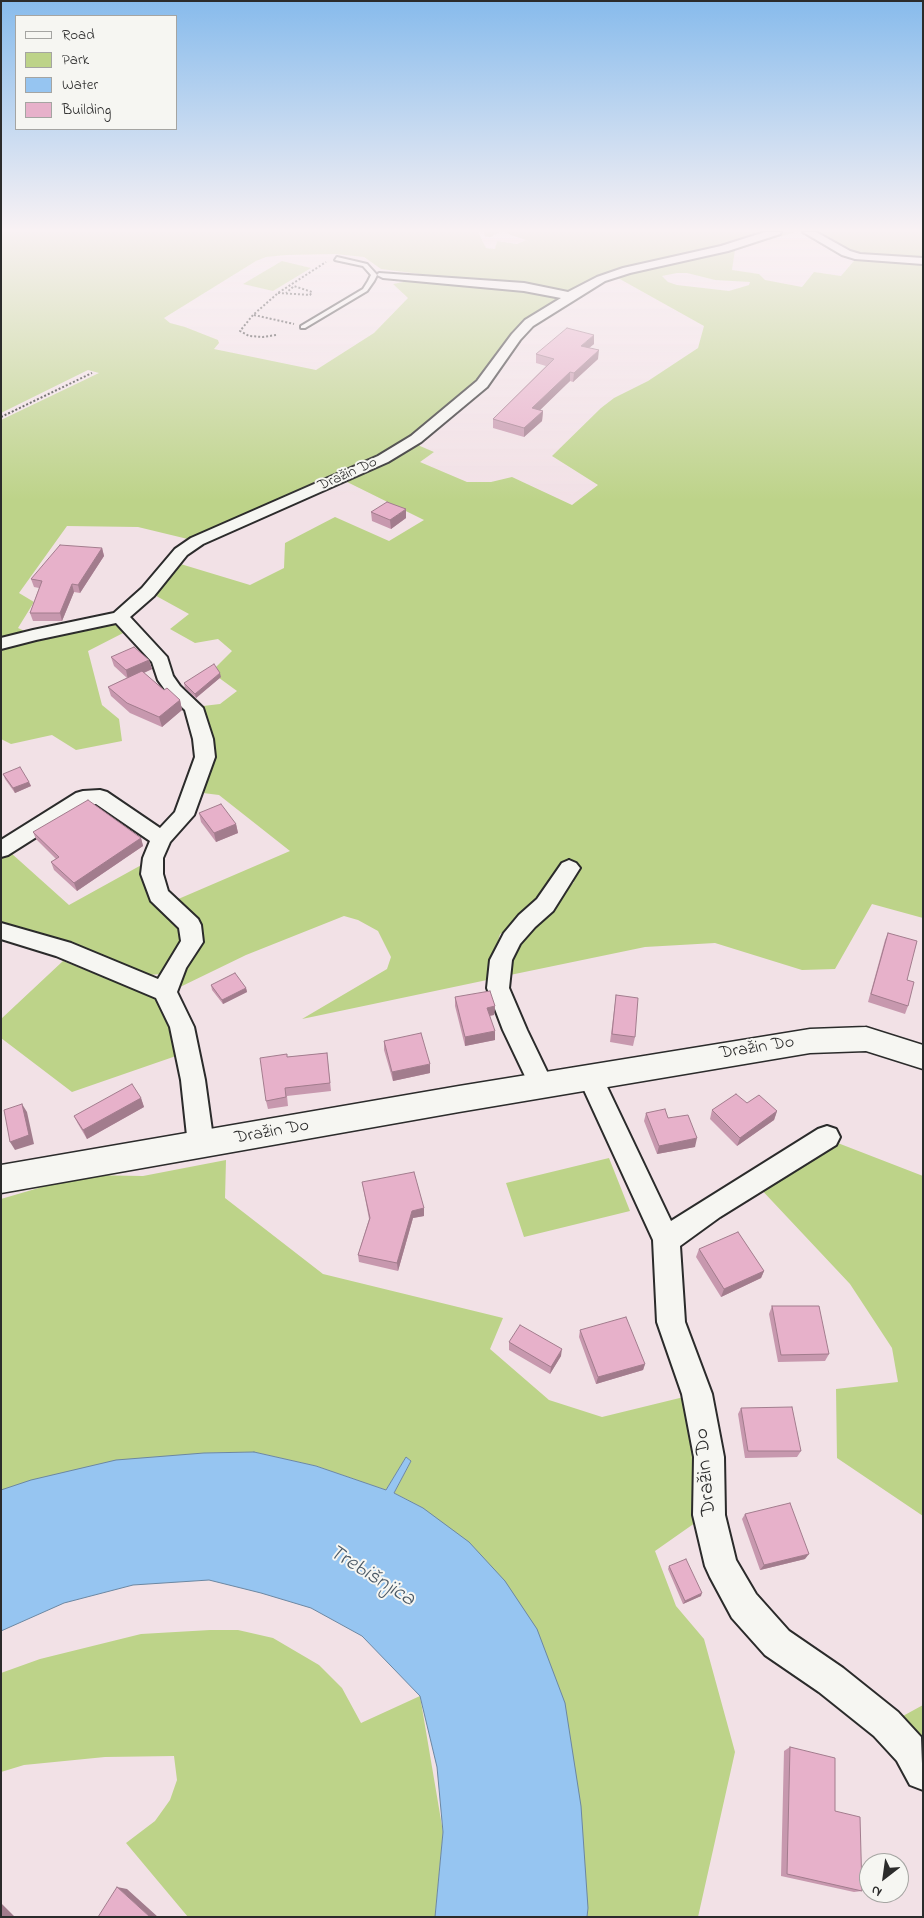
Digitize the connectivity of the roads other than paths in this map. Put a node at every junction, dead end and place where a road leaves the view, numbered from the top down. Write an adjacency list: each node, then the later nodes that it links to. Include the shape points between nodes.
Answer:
1 (312, 322): 3 (lane)
2 (531, 322): 4 (street, Dražin Do, via 482,384 416,440 383,459 197,541 181,552 148,592)
3 (304, 326)
4 (120, 617): 5 (street, via 33,634); 6 (street, via 161,661 164,676 174,690 194,708 203,739 205,758 184,815)
5 (1, 644)
6 (161, 839): 7 (street, via 100,797 83,798); 10 (street, via 153,858 152,874 159,895 190,925 192,942 178,962)
7 (1, 850)
8 (569, 868): 13 (street, via 545,905 512,939 501,960 498,988)
9 (1, 932): 10 (street, via 63,949)
10 (165, 992): 15 (street, via 182,1027)
11 (923, 1057): 12 (street, Dražin Do, via 866,1038 810,1041)
12 (590, 1077): 13 (street, Dražin Do); 17 (street, Dražin Do)
13 (542, 1086): 15 (street, Dražin Do)
14 (827, 1137): 17 (street)
15 (201, 1145): 16 (street, Dražin Do)
16 (1, 1179)
17 (666, 1240): 18 (street, Dražin Do, via 671,1322 699,1403 710,1457 709,1515 721,1566 744,1606 777,1643 831,1680 886,1724)
18 (923, 1772)

